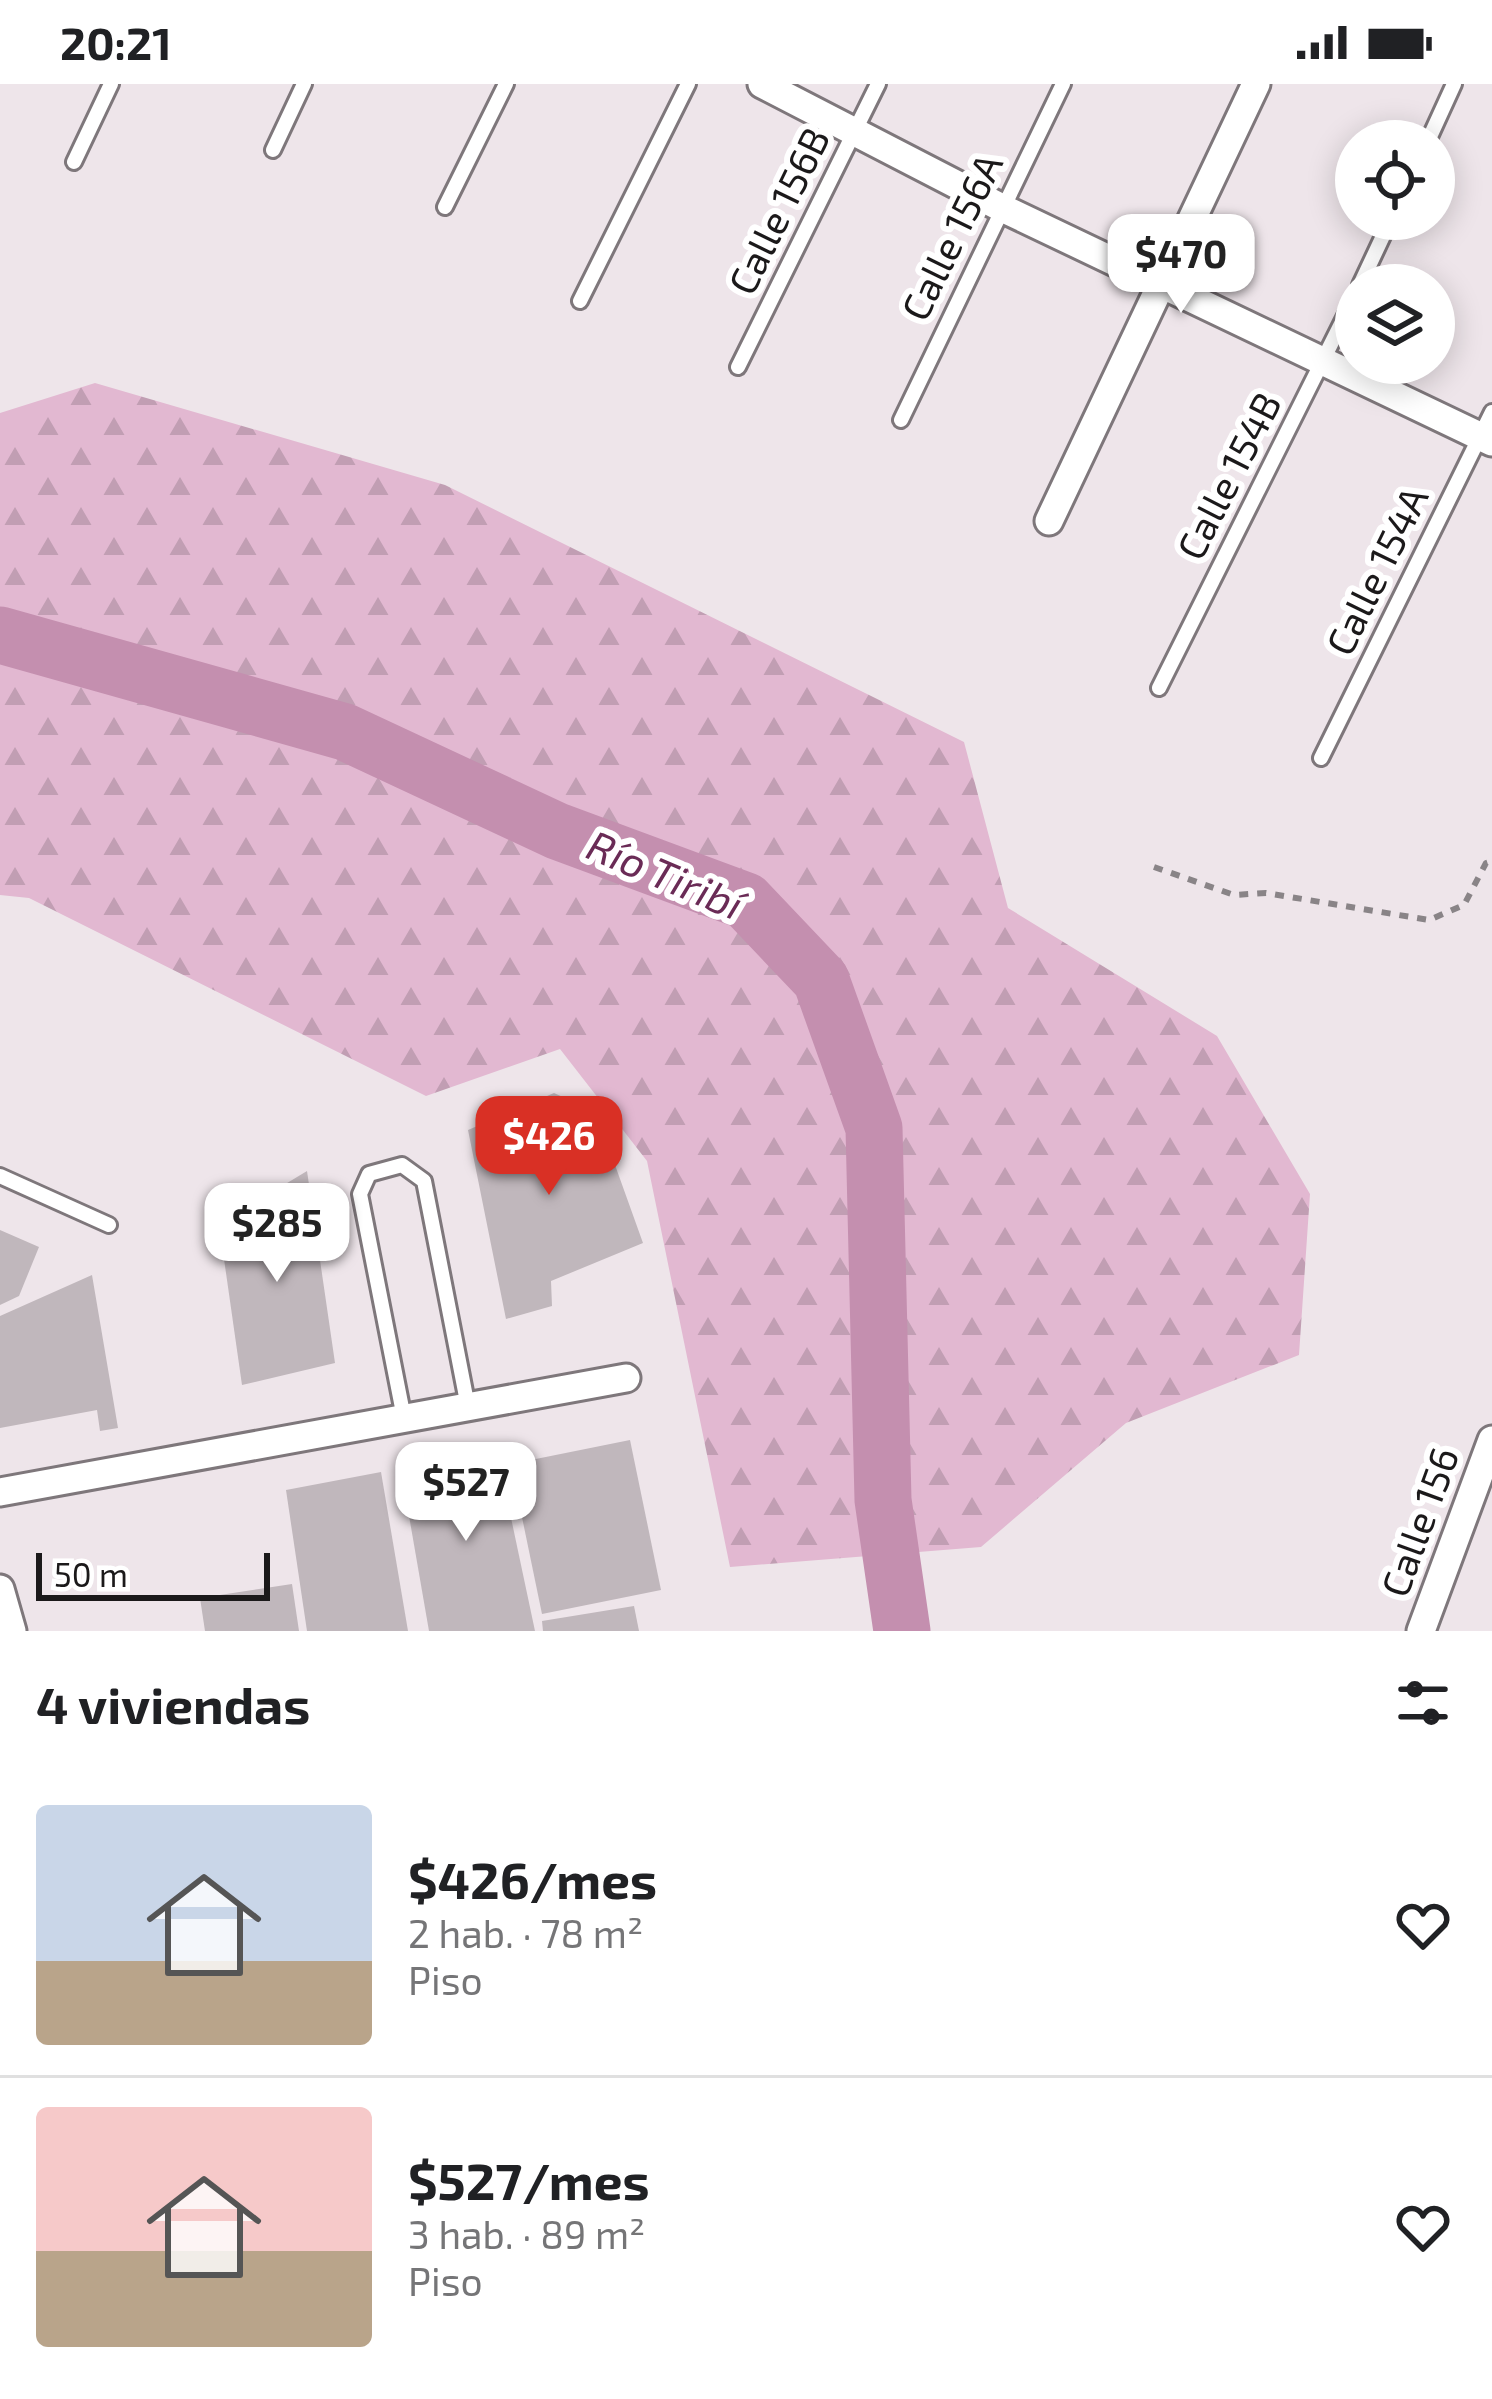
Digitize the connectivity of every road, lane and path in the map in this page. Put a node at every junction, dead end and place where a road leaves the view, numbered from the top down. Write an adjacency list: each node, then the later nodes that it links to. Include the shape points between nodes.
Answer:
1 (110, 84): 13 (lane)
2 (304, 84): 12 (lane)
3 (506, 84): 14 (lane)
4 (688, 84): 17 (lane)
5 (762, 84): 11 (street)
6 (878, 84): 11 (lane, Calle 156B)
7 (1063, 84): 15 (lane, Calle 156A)
8 (1256, 84): 16 (street)
9 (1454, 84): 10 (lane)
10 (1437, 120)
11 (855, 131): 15 (street); 20 (lane, Calle 156B)
12 (272, 150)
13 (74, 162)
14 (445, 207)
15 (1003, 208): 16 (street); 21 (lane, Calle 156A)
16 (1160, 285): 19 (street); 23 (street)
17 (580, 302)
18 (1335, 339): 19 (lane, Calle 154B)
19 (1324, 362): 22 (street); 24 (lane, Calle 154B)
20 (738, 367)
21 (902, 420)
22 (1488, 430): 25 (lane, Calle 154A)
23 (1048, 520)
24 (1159, 688)
25 (1321, 758)
26 (1492, 861): 27 (path, via 1464,905 1429,920 1266,893 1234,895)
27 (1154, 866)
28 (0, 1176): 29 (lane)
29 (109, 1225)
30 (626, 1378): 31 (street)
31 (468, 1407): 32 (street); 32 (lane, via 424,1181 402,1166 369,1174 360,1194)
32 (404, 1419): 34 (street)
33 (1492, 1440): 37 (street, Calle 156)
34 (0, 1492)
35 (0, 1589): 36 (street)
36 (12, 1631)
37 (1421, 1631)

